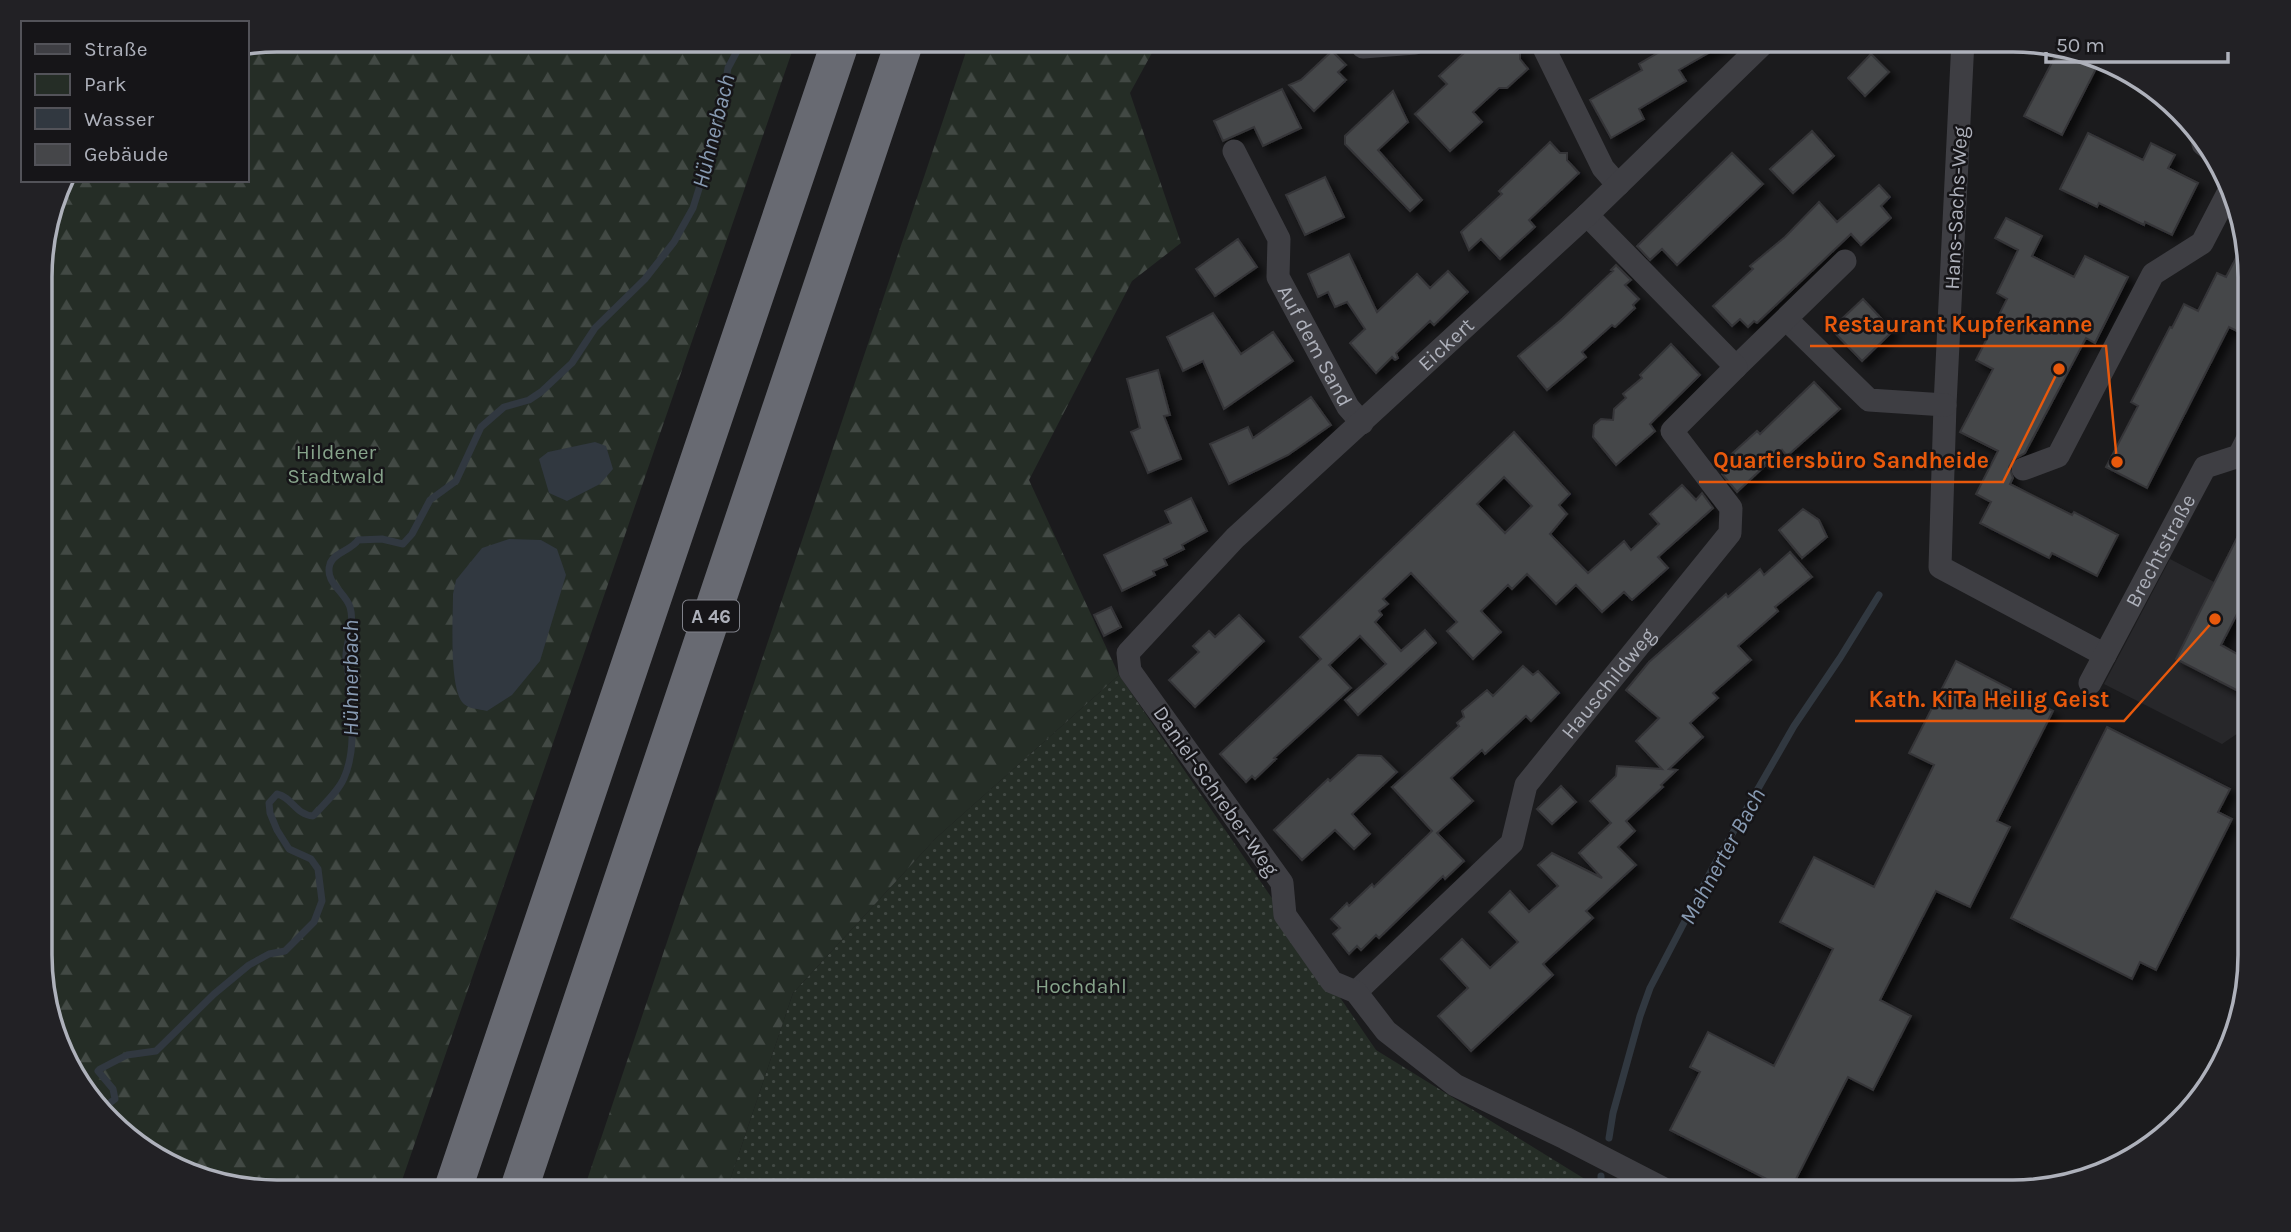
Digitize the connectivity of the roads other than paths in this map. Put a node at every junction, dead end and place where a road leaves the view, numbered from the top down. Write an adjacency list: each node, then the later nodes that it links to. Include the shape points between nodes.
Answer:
1 (1546, 52): 7 (street, via 1603,168)
2 (1755, 52): 7 (street, Eickert)
3 (1962, 52): 13 (street, Hans-Sachs-Weg)
4 (837, 53): 22 (highway, A 46)
5 (901, 53): 23 (highway, A 46)
6 (1234, 151): 14 (street, Auf dem Sand, via 1279,239 1278,276 1348,407)
7 (1618, 185): 9 (street, Eickert)
8 (2224, 201): 16 (street, via 2202,243 2152,274 2058,456)
9 (1587, 215): 12 (street); 14 (street, Eickert)
10 (1845, 261): 11 (street, Hauschildweg)
11 (1786, 319): 12 (street, Hauschildweg); 13 (street, via 1869,400)
12 (1736, 367): 20 (street, Hauschildweg, via 1672,431 1731,508 1730,533 1526,785 1511,843)
13 (1945, 405): 18 (street, Hans-Sachs-Weg, via 1940,567)
14 (1362, 423): 17 (street, Eickert, via 1236,538)
15 (2238, 456): 18 (street, Brechtstraße, via 2205,467)
16 (2023, 469)
17 (1128, 653): 20 (street, Daniel-Schreber-Weg, via 1130,671 1282,883 1285,915 1332,982)
18 (2105, 655): 19 (street, Brechtstraße)
19 (2090, 683)
20 (1356, 992): 21 (street, Daniel-Schreber-Weg, via 1386,1031 1455,1085)
21 (1645, 1179)
22 (456, 1180)
23 (522, 1180)

